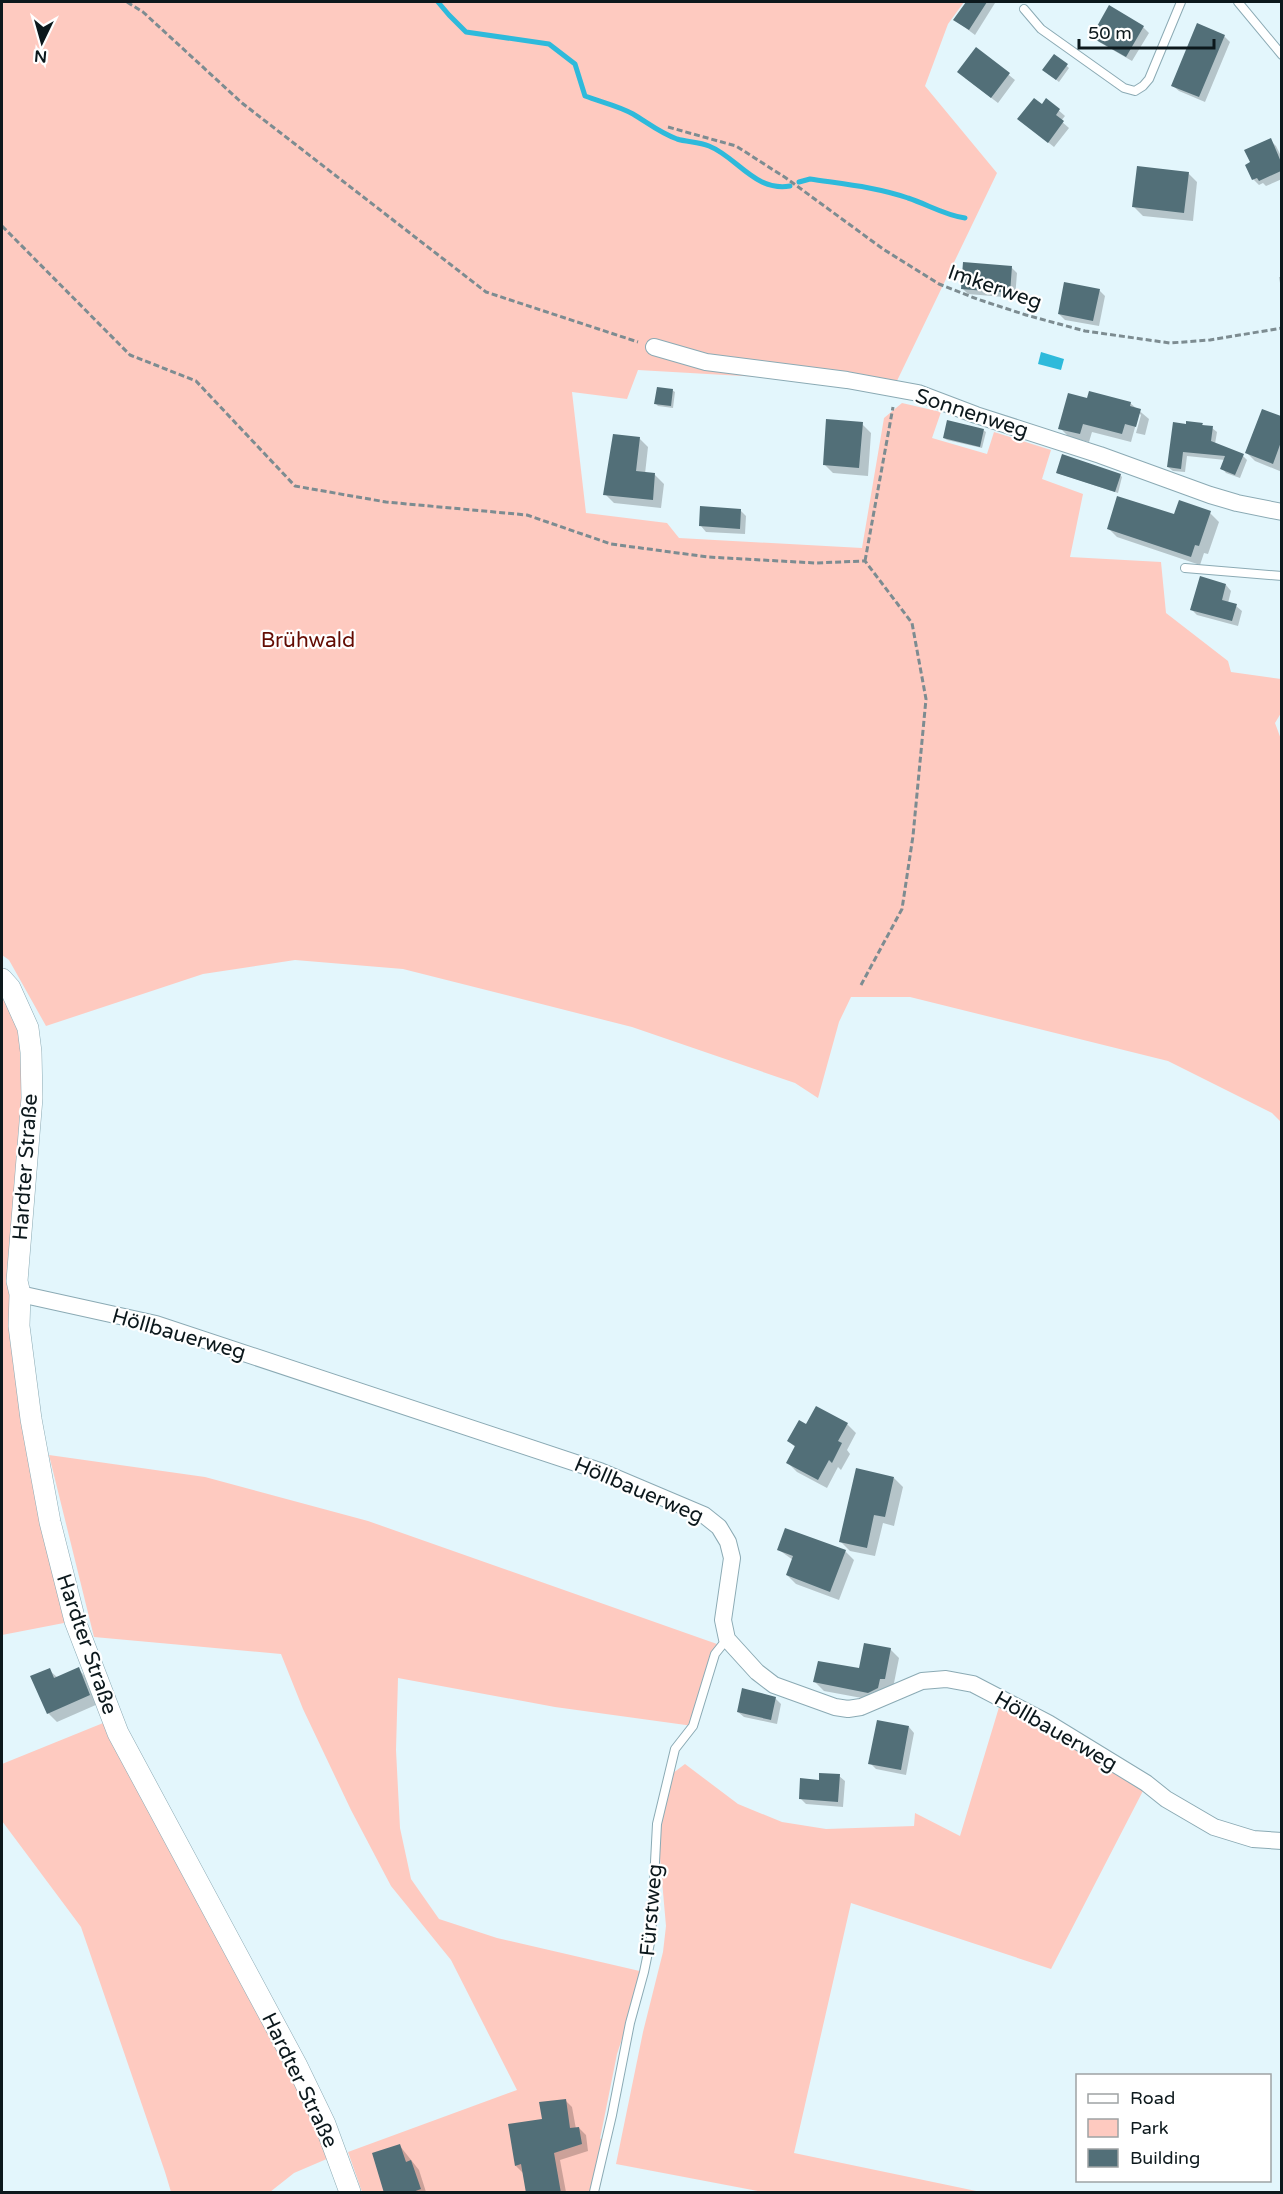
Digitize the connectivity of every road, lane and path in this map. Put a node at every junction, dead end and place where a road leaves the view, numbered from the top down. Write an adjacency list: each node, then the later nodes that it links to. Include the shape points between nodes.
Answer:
1 (127, 2): 9 (path, via 143,12 242,103 486,292)
2 (1181, 2): 4 (lane, via 1149,79 1135,91 1124,88 1041,29)
3 (1238, 2): 5 (lane)
4 (1024, 9)
5 (1281, 55)
6 (668, 127): 8 (path, Imkerweg, via 736,146 883,249 939,284 977,300 1085,331 1170,343)
7 (2, 226): 12 (path, via 130,355 196,381 295,486 386,502 527,515 611,544 708,557 816,563)
8 (1281, 328)
9 (654, 347): 10 (street, Sonnenweg, via 727,366)
10 (897, 389): 11 (street, Sonnenweg, via 1237,503); 12 (path)
11 (1281, 512)
12 (865, 561): 16 (path, via 912,622 926,699 902,909)
13 (1185, 568): 14 (lane)
14 (1281, 576)
15 (2, 979): 17 (street, Hardter Straße, via 28,1028 31,1052 32,1098 17,1281)
16 (861, 985)
17 (20, 1294): 18 (street, Höllbauerweg, via 156,1324 600,1471 704,1515 719,1527 732,1558 723,1620); 20 (street, Hardter Straße, via 19,1326 31,1419 50,1522 75,1621 118,1733 297,2066 325,2124)
18 (728, 1639): 19 (street, Höllbauerweg, via 774,1685 835,1707 861,1707 922,1681 946,1678 973,1684 1048,1723 1214,1827 1252,1839); 21 (lane, Fürstweg, via 715,1654 693,1726 675,1749 662,1802 657,1824 651,1938)
19 (1281, 1841)
20 (350, 2193)
21 (594, 2193)

